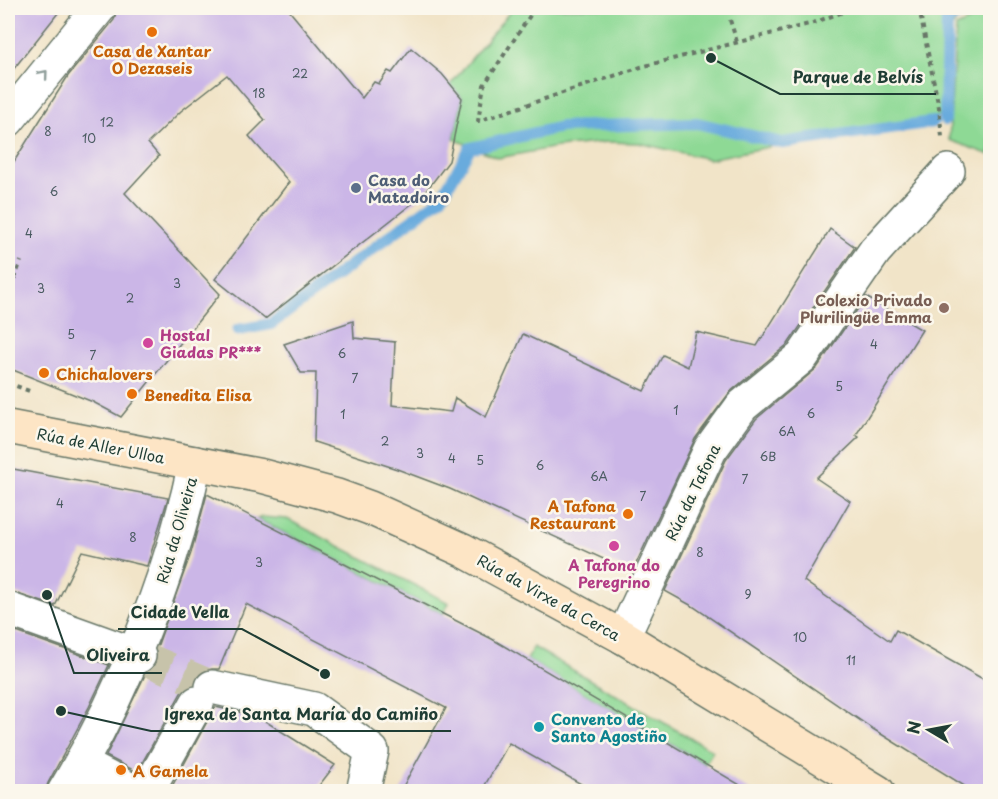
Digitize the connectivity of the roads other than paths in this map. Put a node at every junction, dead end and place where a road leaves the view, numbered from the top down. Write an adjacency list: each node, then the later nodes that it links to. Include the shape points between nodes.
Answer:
1 (99, 8): 2 (street, one-way to 1)
2 (8, 120)
3 (948, 171): 7 (street, Rúa da Tafona, via 874,251 802,357 742,406 710,450)
4 (8, 427): 5 (street, Rúa de Aller Ulloa)
5 (195, 463): 7 (street, Rúa da Virxe da Cerca, via 291,483 370,508 463,550); 8 (street, Rúa da Oliveira)
6 (8, 609): 8 (street)
7 (623, 638): 14 (street, Rúa da Virxe da Cerca)
8 (137, 654): 9 (street, Rúa da Oliveira)
9 (81, 764): 10 (street, Rúa da Oliveira); 11 (street)
10 (64, 792)
11 (135, 792)
12 (147, 792): 13 (street, via 204,695 314,709 372,751)
13 (363, 792)
14 (878, 792)

